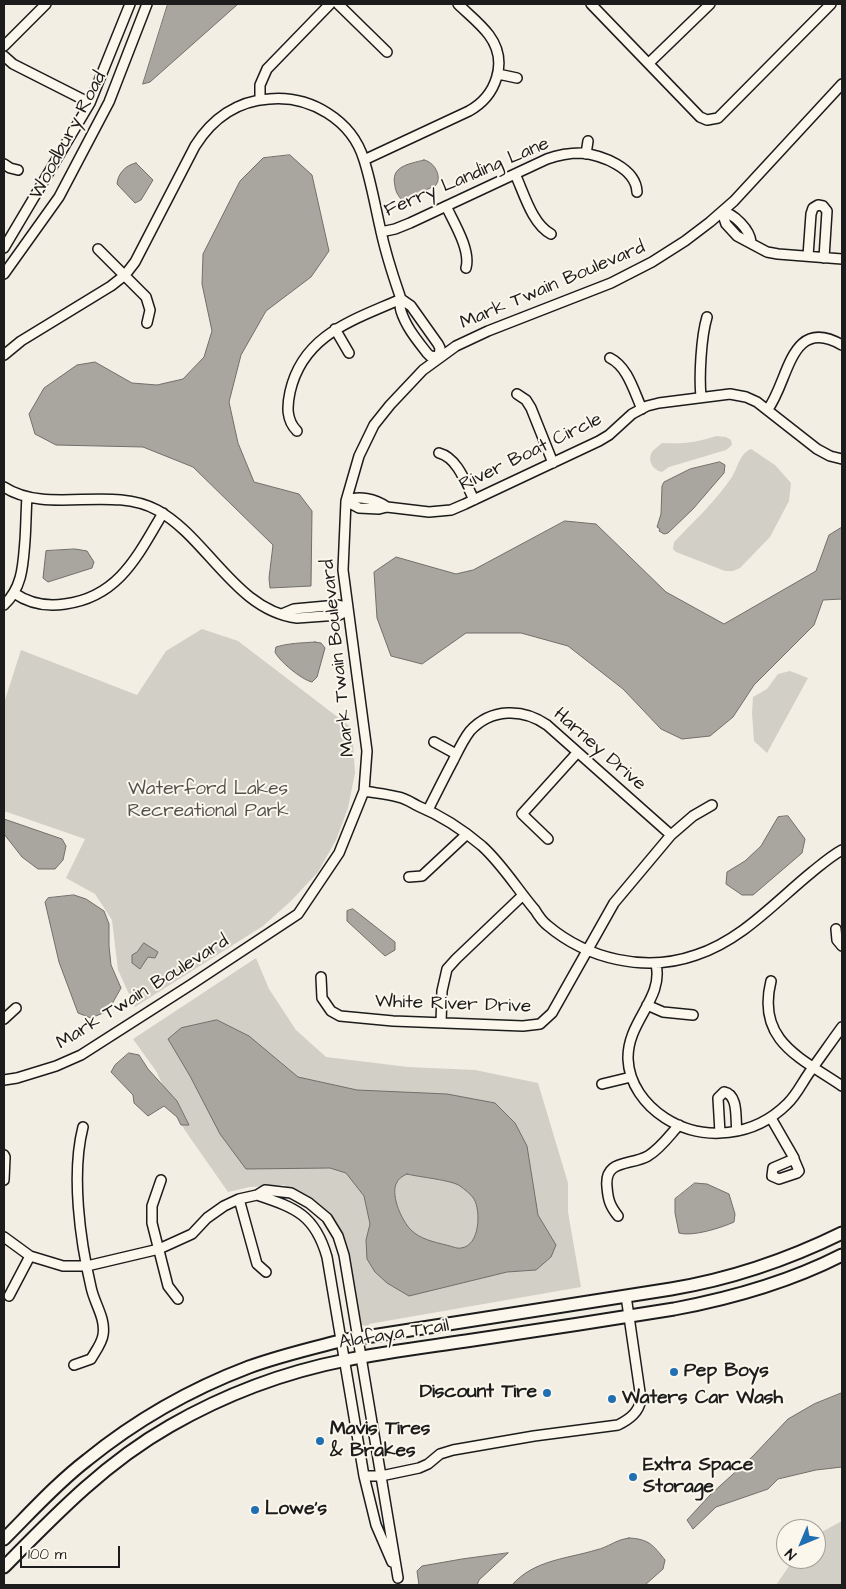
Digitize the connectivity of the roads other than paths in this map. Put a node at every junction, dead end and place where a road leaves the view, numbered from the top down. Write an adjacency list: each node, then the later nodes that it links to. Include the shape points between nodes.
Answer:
1 (46, 4): 10 (street)
2 (130, 4): 18 (street, Woodbury Road)
3 (148, 4): 36 (street, Woodbury Road, via 109,102 59,197)
4 (330, 4): 17 (street, via 267,69 260,85)
5 (338, 4): 11 (street)
6 (458, 4): 14 (street, via 492,40 498,58)
7 (591, 4): 13 (street)
8 (710, 4): 13 (street)
9 (831, 4): 13 (street, via 718,118 707,120 700,117)
10 (4, 46)
11 (387, 52)
12 (4, 56): 18 (street, via 13,64)
13 (648, 63)
14 (498, 74): 15 (street); 21 (street, via 492,90 474,108)
15 (517, 78)
16 (842, 84): 27 (street, Mark Twain Boulevard)
17 (260, 100): 21 (street, via 294,99 325,111 349,132); 37 (street, via 231,110 205,132)
18 (90, 103): 30 (street, Woodbury Road)
19 (588, 141): 20 (street)
20 (586, 154): 24 (street, Ferry Landing Lane, via 553,157); 25 (street, Ferry Landing Lane, via 608,160 625,170 636,183)
21 (364, 160): 28 (street)
22 (4, 164): 23 (street)
23 (18, 170)
24 (515, 174): 26 (street, Ferry Landing Lane); 29 (street, via 537,221)
25 (637, 192)
26 (446, 206): 28 (street, Ferry Landing Lane); 35 (street, via 466,250)
27 (722, 212): 32 (street, via 734,216 748,232 751,242 762,249); 45 (street, Mark Twain Boulevard, via 676,247 634,272 479,335)
28 (381, 232): 38 (street)
29 (552, 234)
30 (4, 248)
31 (98, 249): 37 (street)
32 (808, 256): 33 (street); 33 (street, via 811,214 818,205 827,211)
33 (824, 258): 34 (street)
34 (842, 259)
35 (466, 268)
36 (4, 274)
37 (124, 275): 40 (street, via 148,301); 44 (street)
38 (401, 299): 41 (street); 45 (street, via 411,306 438,344); 45 (street, via 401,312 411,331 430,356)
39 (707, 318): 48 (street)
40 (147, 323)
41 (335, 330): 43 (street); 51 (street, via 311,349 296,373 288,408 289,418)
42 (842, 345): 50 (street, via 821,337 802,343 793,354 776,398)
43 (349, 353)
44 (4, 355)
45 (439, 358): 58 (street, Mark Twain Boulevard, via 405,387 374,426 359,456)
46 (610, 358): 49 (street, via 620,364)
47 (517, 394): 54 (street, via 531,408)
48 (701, 397): 49 (street, River Boat Circle); 50 (street, River Boat Circle, via 741,395)
49 (642, 409): 54 (street, River Boat Circle, via 604,439)
50 (768, 409): 53 (street, River Boat Circle, via 817,449)
51 (297, 431)
52 (439, 452): 57 (street, via 454,463)
53 (842, 459)
54 (553, 463): 57 (street, River Boat Circle)
55 (4, 487): 56 (street)
56 (27, 497): 59 (street, via 123,500); 60 (street, via 23,570)
57 (474, 500): 58 (street, River Boat Circle, via 436,512 386,507 358,498)
58 (346, 501): 62 (street, Mark Twain Boulevard, via 343,570)
59 (163, 513): 60 (street, via 134,562 102,592 78,602 54,605 28,602); 62 (street, via 255,602 267,609 282,614 294,609 338,606)
60 (14, 594): 61 (street)
61 (4, 605)
62 (348, 610): 66 (street, Mark Twain Boulevard, via 366,751)
63 (434, 742): 65 (street)
64 (577, 753): 65 (street, Harney Drive, via 539,719 506,712 478,724); 70 (street, Harney Drive); 71 (street, via 522,814)
65 (456, 754): 68 (street, Harney Drive)
66 (364, 791): 68 (street, via 399,797); 89 (street, Mark Twain Boulevard, via 340,853 298,914 81,1055 56,1066)
67 (712, 805): 70 (street, White River Drive)
68 (428, 810): 69 (street)
69 (467, 834): 73 (street, via 422,876); 74 (street, via 501,866)
70 (671, 835): 77 (street, White River Drive, via 614,903)
71 (548, 839)
72 (842, 850): 78 (street, via 724,943 695,956)
73 (409, 877)
74 (522, 896): 77 (street, via 546,924); 85 (street, via 447,969 442,990)
75 (836, 929): 76 (street, via 837,940)
76 (842, 946)
77 (588, 950): 78 (street, via 616,960); 85 (street, White River Drive, via 552,1013 540,1024)
78 (656, 964): 81 (street, via 656,989)
79 (321, 977): 85 (street, White River Drive, via 322,998 330,1011 340,1016)
80 (771, 981): 87 (street, via 768,994 770,1022 790,1051)
81 (647, 1005): 83 (street, via 663,1012); 88 (street, via 632,1033 628,1059)
82 (16, 1008): 84 (street)
83 (693, 1015)
84 (4, 1019)
85 (441, 1023)
86 (842, 1027): 87 (street)
87 (814, 1066): 91 (street); 92 (street, via 789,1103)
88 (631, 1077): 90 (street); 93 (street, via 648,1104)
89 (4, 1080)
90 (602, 1084)
91 (842, 1086)
92 (771, 1118): 95 (street); 98 (street)
93 (679, 1125): 96 (street); 103 (street, via 664,1143 648,1155 636,1162 612,1168 606,1176 608,1197)
94 (83, 1127): 109 (street, via 77,1183)
95 (737, 1131): 96 (street); 96 (street, via 734,1099 724,1092 718,1098)
96 (720, 1133)
97 (4, 1155): 99 (street)
98 (794, 1159): 98 (street, via 797,1173 779,1179 772,1176 773,1168)
99 (4, 1180)
100 (161, 1180): 106 (street, via 152,1206 152,1223)
101 (257, 1195): 102 (street); 115 (street, via 265,1190 291,1193 326,1218 338,1236 344,1255); 116 (street, via 290,1206 307,1219 320,1236 327,1257)
102 (239, 1199): 106 (street, via 207,1218 192,1234); 110 (street, via 257,1264)
103 (618, 1216)
104 (842, 1233): 112 (main road, Alafaya Trail, via 788,1258 738,1275 693,1286)
105 (4, 1237): 108 (street)
106 (159, 1249): 109 (street); 113 (street, via 168,1286)
107 (842, 1255): 114 (main road, Alafaya Trail, via 786,1280 743,1294)
108 (30, 1256): 109 (street, via 63,1266); 111 (street)
109 (87, 1266): 119 (street, via 104,1336 91,1359)
110 (266, 1272)
111 (9, 1296)
112 (626, 1296): 114 (street); 115 (main road, Alafaya Trail)
113 (178, 1299)
114 (629, 1316): 117 (main road, Alafaya Trail); 123 (street, via 641,1399 635,1414 627,1421 453,1450 440,1454 419,1468)
115 (358, 1338): 116 (main road, Alafaya Trail); 117 (street)
116 (340, 1340): 118 (street); 120 (main road, Alafaya Trail, via 248,1368)
117 (361, 1357): 118 (main road, Alafaya Trail); 123 (street)
118 (345, 1360): 121 (main road, Alafaya Trail, via 244,1390); 122 (street)
119 (74, 1365)
120 (159, 1412): 121 (main road, via 149,1426); 124 (main road, Alafaya Trail, via 136,1424 85,1461)
121 (147, 1440): 125 (main road, Alafaya Trail, via 82,1490)
122 (364, 1476): 123 (street); 126 (street, via 376,1525)
123 (381, 1476): 126 (street)
124 (4, 1539)
125 (4, 1567)
126 (400, 1581)

